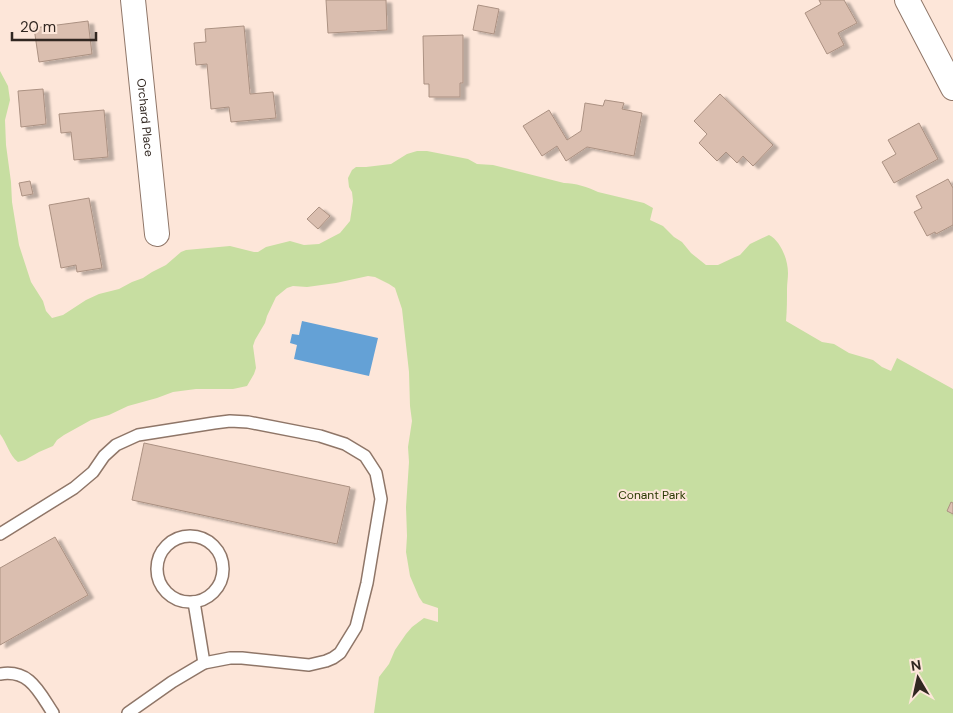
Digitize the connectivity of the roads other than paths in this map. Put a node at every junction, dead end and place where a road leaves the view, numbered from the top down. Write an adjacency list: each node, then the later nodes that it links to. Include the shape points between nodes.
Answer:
1 (133, 0): 4 (street, Orchard Place)
2 (906, 0): 3 (street)
3 (953, 88)
4 (157, 234)
5 (0, 534): 7 (lane, via 74,488 116,445 138,435 230,421 248,422 328,439 345,444 365,456 376,473 382,499 356,627 340,653 326,662 309,665 242,658)
6 (194, 602): 6 (lane, via 179,600 166,593 156,573 158,558 166,546 186,536 199,537 211,544 220,555 223,568 220,582 212,593); 7 (lane)
7 (204, 663): 10 (lane)
8 (0, 674): 9 (lane, via 16,674 29,680)
9 (53, 713)
10 (128, 713)

